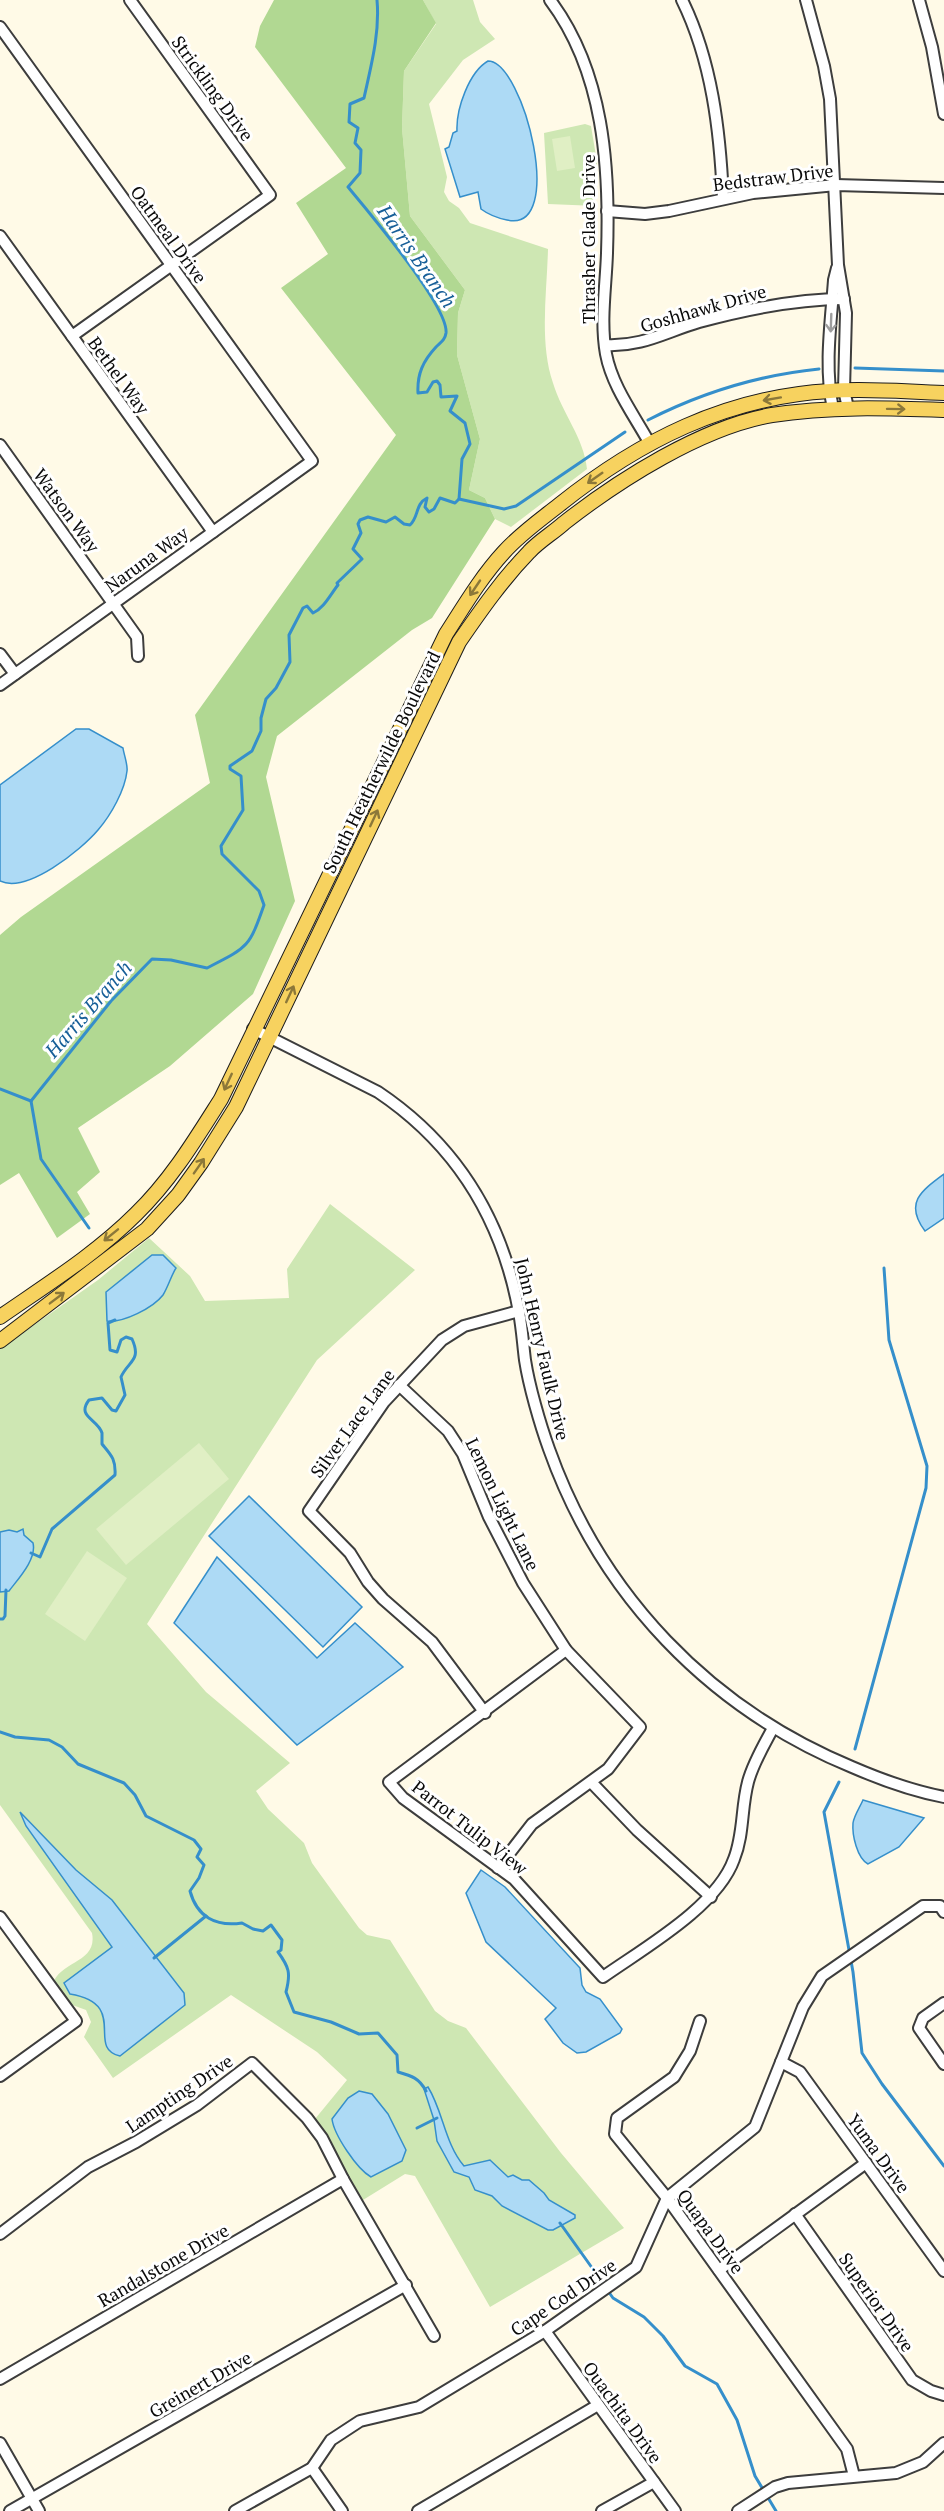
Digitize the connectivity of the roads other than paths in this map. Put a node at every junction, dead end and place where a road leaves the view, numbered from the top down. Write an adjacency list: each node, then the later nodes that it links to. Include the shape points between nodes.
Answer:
1 (130, 0): 13 (street, Strickling Drive, via 270,195)
2 (550, 0): 11 (street, Thrasher Glade Drive, via 578,50 597,104 608,178)
3 (682, 0): 10 (street, via 710,81)
4 (806, 0): 8 (street, via 830,99)
5 (919, 0): 7 (street)
6 (0, 27): 13 (street, Oatmeal Drive)
7 (944, 114)
8 (836, 185): 9 (street, Bedstraw Drive); 10 (street, Bedstraw Drive); 14 (street)
9 (944, 188)
10 (723, 198): 11 (street, Bedstraw Drive, via 645,214)
11 (607, 211): 16 (street, Thrasher Glade Drive)
12 (0, 236): 15 (street, Bethel Way)
13 (171, 265): 15 (street); 24 (street, Oatmeal Drive)
14 (838, 299): 16 (street, Goshhawk Drive, via 799,301 745,311 638,344); 17 (street); 18 (street, one-way to 18)
15 (72, 336): 25 (street, Bethel Way)
16 (606, 345): 22 (street, Thrasher Glade Drive, via 615,380)
17 (844, 390): 18 (main road, South Heatherwilde Boulevard); 19 (main road, South Heatherwilde Boulevard); 20 (street)
18 (829, 391): 20 (street); 22 (main road, South Heatherwilde Boulevard, one-way to 22, via 765,400 722,412 673,430)
19 (944, 393)
20 (840, 408): 21 (main road, South Heatherwilde Boulevard, one-way to 21); 32 (main road, South Heatherwilde Boulevard, via 770,416 728,428 681,447 582,509 530,551 493,593 459,642)
21 (944, 410)
22 (650, 444): 31 (main road, South Heatherwilde Boulevard, one-way to 31, via 575,492 505,551 450,628)
23 (0, 445): 26 (street, Watson Way)
24 (312, 461): 25 (street, Naruna Way)
25 (213, 532): 26 (street, Naruna Way)
26 (114, 603): 28 (street, Watson Way, via 137,637); 29 (street, Naruna Way)
27 (0, 654): 29 (street)
28 (138, 656)
29 (15, 674): 30 (street, Naruna Way)
30 (0, 685)
31 (419, 686): 32 (main road); 33 (main road, South Heatherwilde Boulevard)
32 (433, 693): 34 (main road, South Heatherwilde Boulevard, one-way to 32)
33 (253, 1029): 34 (street, John Henry Faulk Drive); 36 (main road, South Heatherwilde Boulevard, one-way to 36, via 221,1099 165,1183 135,1215 77,1263)
34 (270, 1037): 35 (street, John Henry Faulk Drive, via 378,1092 429,1131 463,1170 482,1202 502,1244); 37 (main road, South Heatherwilde Boulevard, one-way to 34, via 147,1229 178,1195 236,1107)
35 (519, 1311): 38 (street, Silver Lace Lane, via 464,1326 442,1340); 41 (street, John Henry Faulk Drive, via 526,1363 548,1448 582,1526 616,1580 681,1657 727,1697)
36 (0, 1317): 37 (main road)
37 (5, 1337)
38 (399, 1385): 39 (street, Lemon Light Lane, via 448,1431 463,1454 523,1583); 40 (street, Silver Lace Lane, via 309,1511 350,1553 383,1599 432,1642)
39 (566, 1650): 40 (street); 42 (street, Lemon Light Lane, via 640,1727 621,1754)
40 (485, 1713): 44 (street, Parrot Tulip View, via 389,1782 403,1797)
41 (773, 1728): 43 (street, John Henry Faulk Drive, via 879,1779); 45 (street, via 748,1781 743,1827 734,1860)
42 (591, 1782): 44 (street, via 532,1824); 45 (street)
43 (944, 1797)
44 (498, 1868): 45 (street, Parrot Tulip View, via 514,1879 603,1977)
45 (711, 1897)
46 (944, 1912): 50 (street, Cape Cod Drive, via 940,1906 922,1906 822,1976 802,2007)
47 (0, 1918): 52 (street, via 76,2020)
48 (944, 2003): 51 (street, via 924,2018 919,2028)
49 (700, 2021): 55 (street, Quapa Drive, via 690,2051 674,2077 617,2118 614,2127 615,2134)
50 (781, 2062): 53 (street, Yuma Drive, via 800,2072); 55 (street, Cape Cod Drive, via 755,2127)
51 (944, 2064)
52 (0, 2076)
53 (866, 2163): 56 (street); 59 (street, Yuma Drive)
54 (343, 2179): 57 (street, Lampting Drive, via 307,2118 252,2063 197,2105 88,2167); 60 (street, Lampting Drive); 63 (street, Randalstone Drive)
55 (667, 2198): 58 (street, Quapa Drive); 61 (street, Cape Cod Drive, via 636,2266)
56 (795, 2214): 58 (street); 64 (street, Superior Drive, via 912,2380)
57 (0, 2234)
58 (719, 2270): 69 (street, Quapa Drive, via 847,2449)
59 (944, 2271)
60 (406, 2285): 62 (street, Lampting Drive); 71 (street, Greinert Drive)
61 (545, 2331): 65 (street, Ouachita Drive); 68 (street, Cape Cod Drive, via 419,2407 360,2421 331,2440)
62 (434, 2336)
63 (0, 2379)
64 (944, 2394)
65 (598, 2405): 70 (street, Ouachita Drive); 76 (street)
66 (0, 2443): 71 (street)
67 (944, 2443): 69 (street, via 923,2462 896,2473)
68 (312, 2468): 74 (street, Cape Cod Drive); 75 (street)
69 (854, 2476): 79 (street, via 788,2483)
70 (654, 2482): 77 (street); 78 (street, Ouachita Drive)
71 (32, 2498): 72 (street, Greinert Drive); 73 (street)
72 (10, 2511)
73 (39, 2511)
74 (235, 2511)
75 (342, 2511)
76 (418, 2511)
77 (602, 2511)
78 (675, 2511)
79 (738, 2511)

